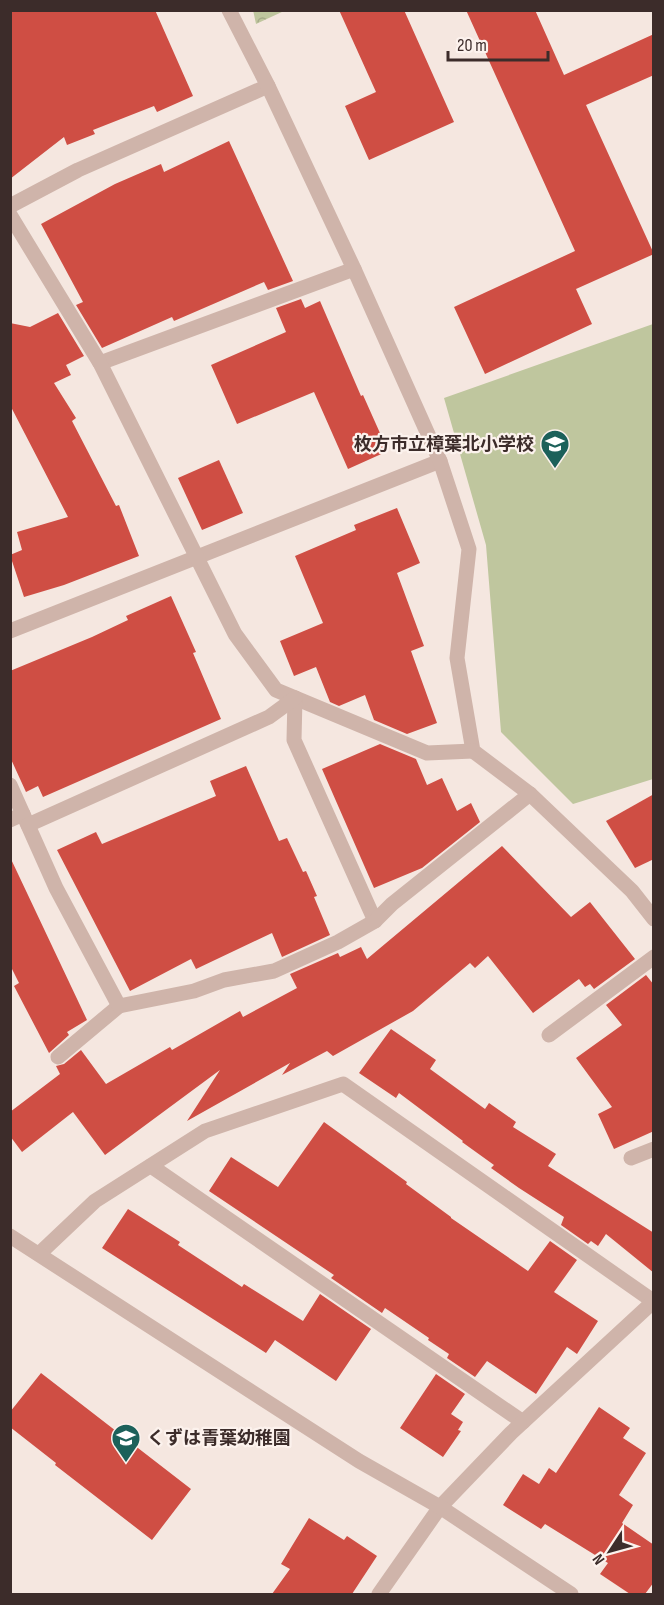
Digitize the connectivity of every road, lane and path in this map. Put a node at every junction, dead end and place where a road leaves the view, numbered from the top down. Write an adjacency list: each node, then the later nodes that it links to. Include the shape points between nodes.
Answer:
1 (229, 10): 2 (street)
2 (268, 86): 3 (street, via 78,170); 5 (street)
3 (10, 206)
4 (10, 215): 6 (street)
5 (354, 270): 6 (street); 7 (street)
6 (100, 363): 8 (street)
7 (440, 461): 8 (street); 11 (street, via 469,549 457,657)
8 (196, 557): 9 (street); 10 (street, via 235,634 276,690)
9 (10, 631)
10 (294, 698): 11 (street, via 427,753); 14 (street, via 269,717); 16 (street, via 294,740)
11 (473, 751): 13 (street)
12 (10, 785): 14 (street)
13 (530, 794): 15 (street, via 632,891); 16 (street)
14 (20, 819): 18 (street)
15 (654, 919)
16 (375, 921): 18 (street, via 274,971)
17 (654, 957): 19 (street)
18 (118, 1006): 20 (street)
19 (549, 1035)
20 (58, 1057)
21 (654, 1149): 22 (street)
22 (631, 1158)
23 (151, 1166): 25 (street, via 95,1201); 26 (street, via 205,1131 344,1084); 27 (street)
24 (10, 1236): 25 (street)
25 (39, 1254): 28 (street, via 359,1461)
26 (653, 1301): 27 (street)
27 (523, 1422): 28 (street)
28 (440, 1508): 29 (street); 30 (street)
29 (379, 1594)
30 (571, 1594)

